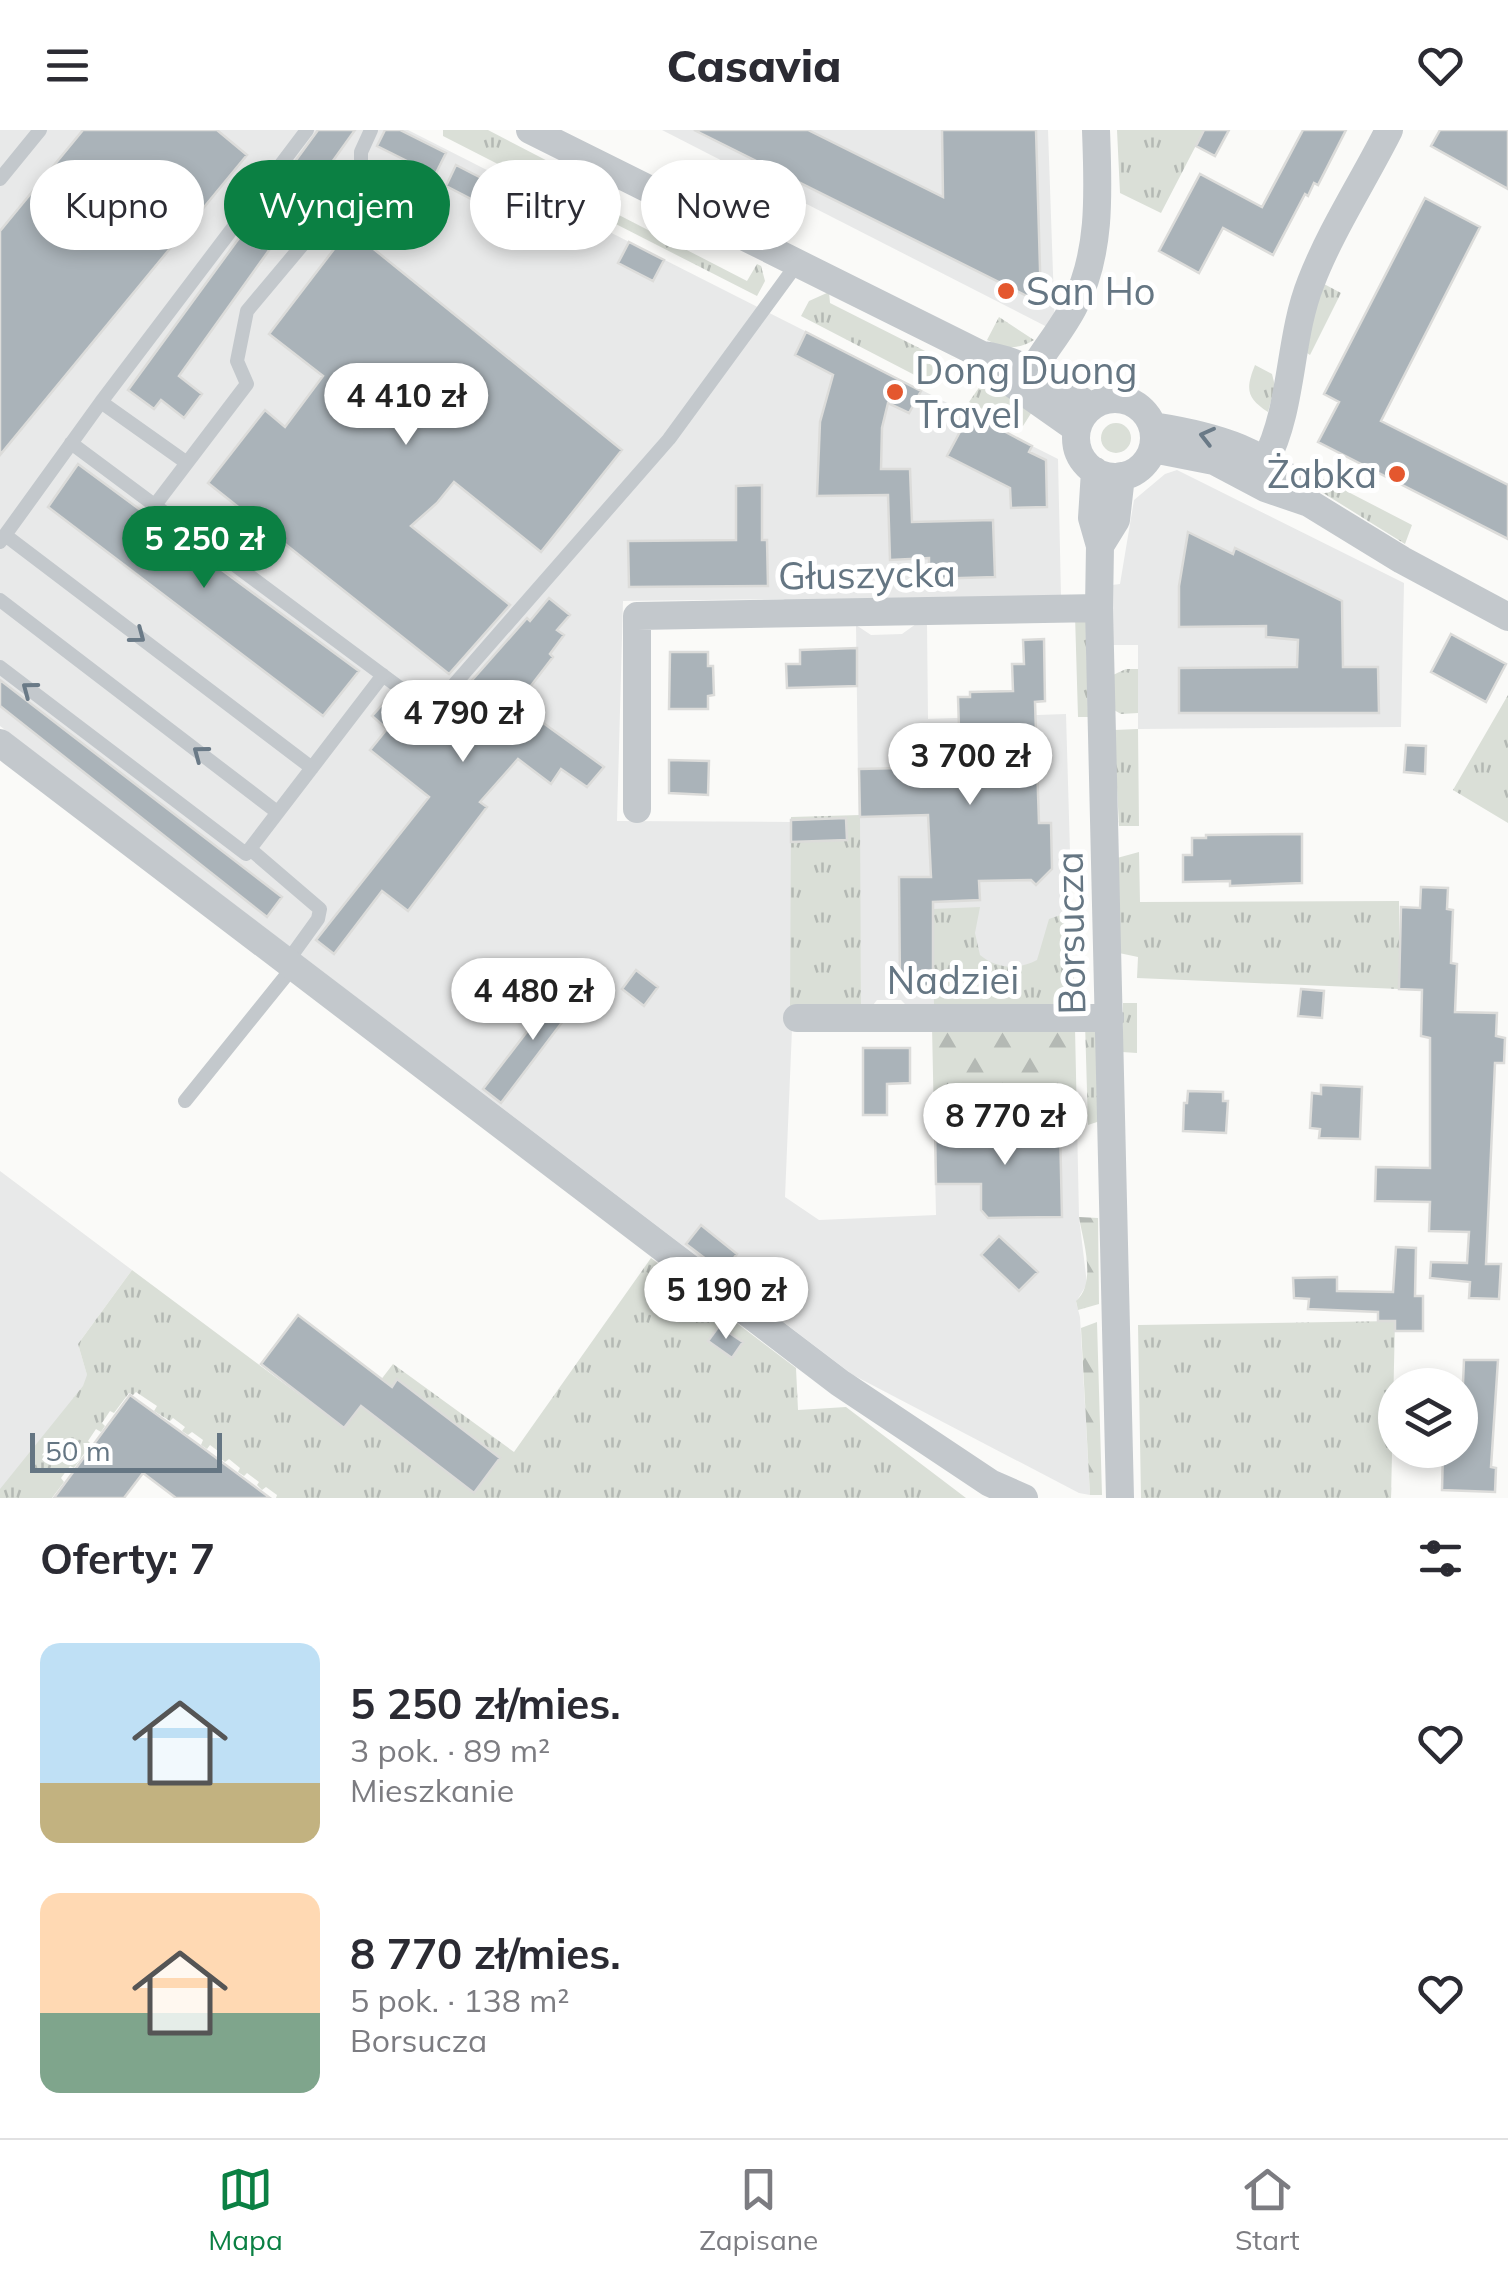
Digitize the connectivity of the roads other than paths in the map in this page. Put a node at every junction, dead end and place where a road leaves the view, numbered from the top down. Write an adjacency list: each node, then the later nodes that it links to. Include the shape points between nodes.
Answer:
1 (40, 130): 7 (lane)
2 (308, 130): 11 (lane)
3 (371, 130): 16 (lane, via 361,175 248,312 237,361 246,384)
4 (530, 130): 8 (street)
5 (1096, 130): 10 (street, via 1098,206 1090,257 1075,305)
6 (1389, 130): 15 (street, via 1311,281 1281,424)
7 (0, 179)
8 (798, 264): 9 (street); 25 (lane, via 669,440 431,711)
9 (982, 355): 10 (street); 12 (street, via 993,370)
10 (1032, 371): 12 (street)
11 (101, 402): 14 (lane); 16 (lane)
12 (1084, 418): 13 (street, via 1114,399 1126,400 1146,414); 17 (street, via 1080,454)
13 (1153, 438): 15 (street, one-way to 13, via 1220,438); 17 (street, via 1141,467); 18 (street)
14 (71, 443): 19 (lane); 20 (lane)
15 (1265, 462): 18 (street, via 1293,479)
16 (186, 464): 19 (lane)
17 (1108, 474): 22 (street, Borsucza, via 1116,520 1100,546)
18 (1310, 504): 23 (street)
19 (155, 505): 25 (lane)
20 (2, 538): 27 (lane, one-way to 27)
21 (0, 600): 29 (lane, one-way to 21)
22 (1099, 608): 28 (street, Głuszycka, via 637,616); 33 (street, Borsucza)
23 (1508, 617)
24 (0, 667): 30 (lane, one-way to 24)
25 (382, 676): 27 (lane)
26 (0, 744): 31 (street)
27 (312, 768): 29 (lane)
28 (637, 809)
29 (277, 812): 30 (lane)
30 (248, 852): 31 (lane, via 320,910)
31 (290, 965): 34 (lane); 35 (street, via 840,1383 990,1483)
32 (796, 1018): 33 (street, Nadziei)
33 (1110, 1018): 36 (street, Borsucza)
34 (185, 1101)
35 (1024, 1498)
36 (1120, 1498)

